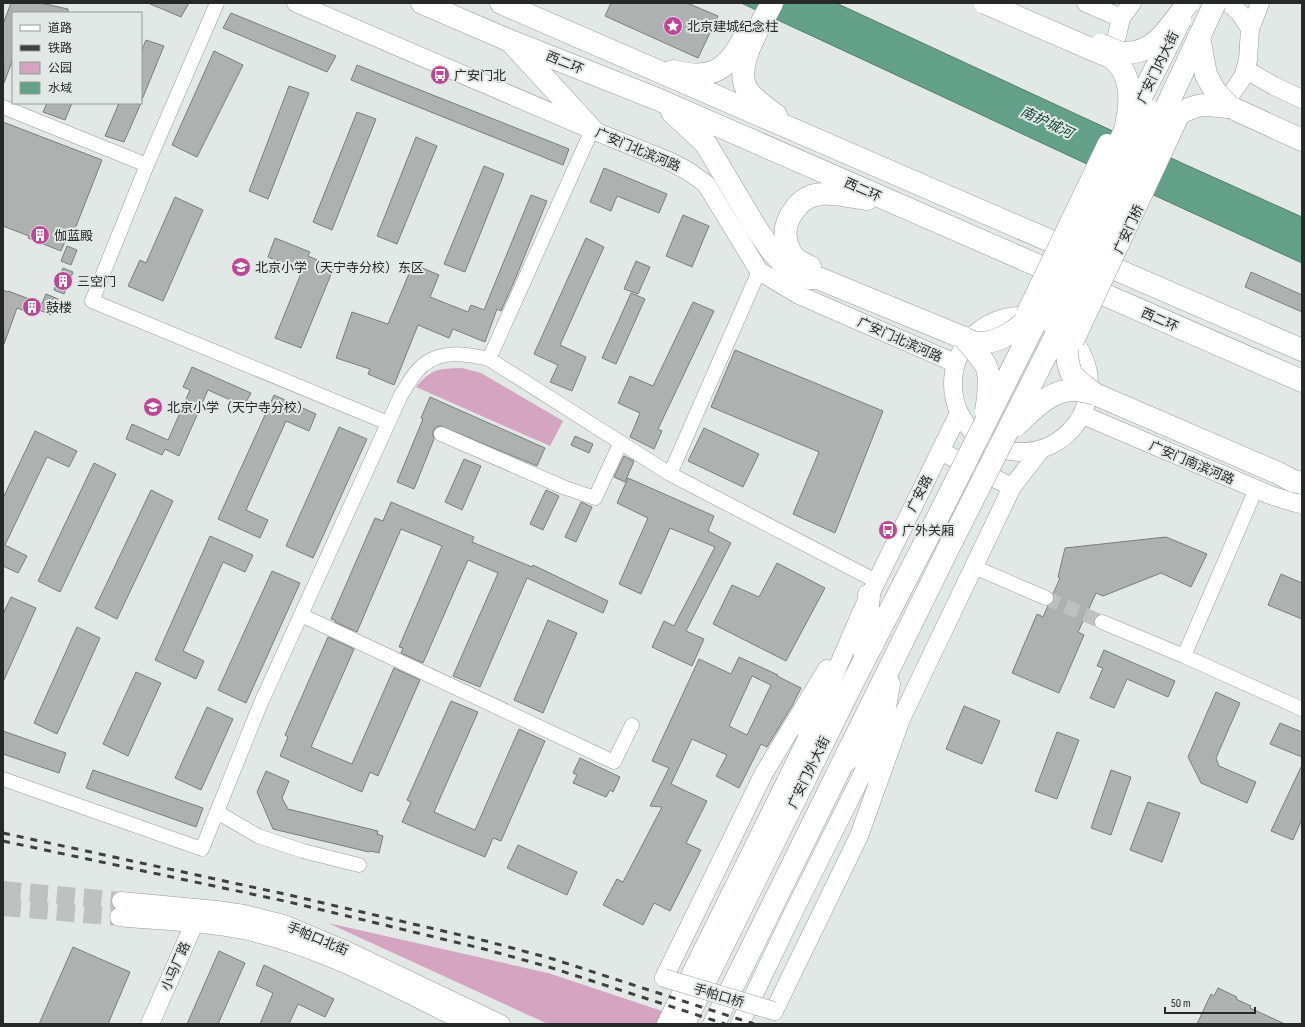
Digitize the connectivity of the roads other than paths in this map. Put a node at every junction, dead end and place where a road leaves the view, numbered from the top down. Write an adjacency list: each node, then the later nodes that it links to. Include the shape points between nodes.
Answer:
1 (216, 3): 34 (street)
2 (296, 3): 29 (street, 广安门北滨河路)
3 (422, 3): 19 (main road, 西二环)
4 (501, 3): 20 (main road, 西二环)
5 (761, 3): 17 (main road)
6 (772, 3): 17 (main road)
7 (985, 3): 30 (main road, bridge, via 1112,58 1119,64 1128,82 1129,113)
8 (1004, 3): 11 (main road, bridge, via 1117,51 1126,52 1150,47)
9 (1086, 3): 15 (street)
10 (1132, 3): 15 (street)
11 (1188, 3): 30 (main road, 广安门内大街, bridge)
12 (1214, 3): 18 (main road, 广安门桥, bridge)
13 (1229, 3): 16 (street, via 1240,13)
14 (1260, 3): 16 (street)
15 (1121, 18): 22 (street, via 1114,49 1120,76)
16 (1250, 29): 21 (street)
17 (752, 32): 20 (main road, via 730,61 721,68 701,75); 33 (main road, via 743,75 748,91 790,126)
18 (1198, 37): 26 (main road, bridge, via 1206,75 1215,91); 31 (main road, 广安门桥, bridge)
19 (508, 40): 24 (main road, 西二环); 29 (main road)
20 (624, 58): 33 (main road, 西二环)
21 (1246, 70): 23 (street); 28 (street, via 1229,97 1207,111)
22 (1131, 94): 27 (street); 38 (street, 广安门桥, bridge)
23 (1302, 99)
24 (657, 100): 35 (main road, 西二环); 37 (main road, via 706,144 771,250 798,274)
25 (3, 107): 34 (street)
26 (1230, 108): 31 (main road, bridge, via 1204,105 1169,119); 32 (main road)
27 (1151, 110): 28 (street); 38 (street, 广安门桥, bridge)
28 (1180, 116): 40 (street, 广安门桥, bridge)
29 (592, 130): 36 (street, 广安门北滨河路, via 669,161 706,184); 42 (street)
30 (1125, 130): 38 (main road, 广安门桥, bridge)
31 (1155, 131): 38 (main road, 广安门桥, bridge)
32 (1302, 140)
33 (831, 146): 41 (main road, 西二环)
34 (147, 165): 48 (street, via 92,301)
35 (895, 203): 37 (main road, via 837,194 814,195 803,202 793,212 787,224 786,238 793,256 811,268); 44 (main road, 西二环)
36 (759, 271): 43 (street, 广安门北滨河路, via 799,295); 57 (street)
37 (818, 278): 39 (main road)
38 (1046, 314): 39 (main road, bridge, via 994,340 978,344); 40 (street); 43 (street, via 1011,317 987,324 970,335); 45 (main road, bridge, via 1067,356 1072,374); 49 (main road, 广安门桥, bridge); 50 (main road, 广安门桥, bridge)
39 (964, 338): 49 (main road, bridge, via 986,367 988,388)
40 (1075, 341): 47 (street, via 1090,375 1089,396)
41 (1302, 350)
42 (489, 359): 48 (street, via 462,353 437,356 421,367 401,395); 52 (street)
43 (955, 363): 46 (street, via 953,389)
44 (1298, 381)
45 (1095, 394): 50 (main road, bridge, via 1074,390 1063,391 1046,399); 56 (main road)
46 (959, 413): 53 (street, 广安路); 54 (street, via 972,433 989,445 1017,453)
47 (1083, 415): 54 (street, via 1066,437); 60 (street, 广安门南滨河路)
48 (388, 423): 67 (street)
49 (984, 423): 62 (main road, 广安门桥, bridge)
50 (1008, 431): 63 (main road, 广安门桥, bridge)
51 (441, 434): 52 (street, via 563,487 595,498)
52 (621, 442): 57 (street)
53 (940, 451): 59 (street); 65 (street, 广安路)
54 (1040, 451): 59 (street)
55 (1302, 471): 56 (main road)
56 (1278, 473): 58 (main road)
57 (670, 474): 65 (street)
58 (1302, 483)
59 (1012, 487): 64 (street)
60 (1256, 489): 61 (street, 广安门南滨河路); 69 (street)
61 (1302, 504)
62 (935, 523): 71 (main road, 广安门外大街)
63 (953, 539): 70 (main road, 广安门外大街)
64 (974, 566): 66 (street); 74 (street)
65 (869, 596): 71 (main road); 74 (street, 手帕口桥, bridge, via 764,773 664,978 774,1011 859,836); 76 (street, 广安门外大街)
66 (1046, 598)
67 (301, 615): 75 (street, via 614,762); 80 (street, via 260,705)
68 (1102, 622): 69 (street)
69 (1184, 656): 73 (street)
70 (894, 659): 77 (main road); 78 (main road, 广安门外大街)
71 (862, 663): 72 (main road, 广安门外大街)
72 (852, 684): 76 (main road); 88 (main road, 广安门外大街)
73 (1302, 709)
74 (901, 719): 77 (street)
75 (632, 725)
76 (809, 734): 87 (street, 广安门外大街)
77 (880, 736): 78 (main road); 90 (street)
78 (842, 762): 89 (main road, 广安门外大街)
79 (3, 779): 80 (street, via 202,849)
80 (217, 812): 81 (street, via 258,836)
81 (359, 865)
82 (120, 909): 83 (street, 手帕口北街)
83 (197, 916): 84 (street, 小马厂路); 85 (street, 手帕口北街, via 315,952); 86 (street, 手帕口北街, via 244,914 284,924 346,950)
84 (150, 1024)
85 (469, 1024)
86 (501, 1024)
87 (666, 1024)
88 (684, 1024)
89 (714, 1024)
90 (740, 1024)

